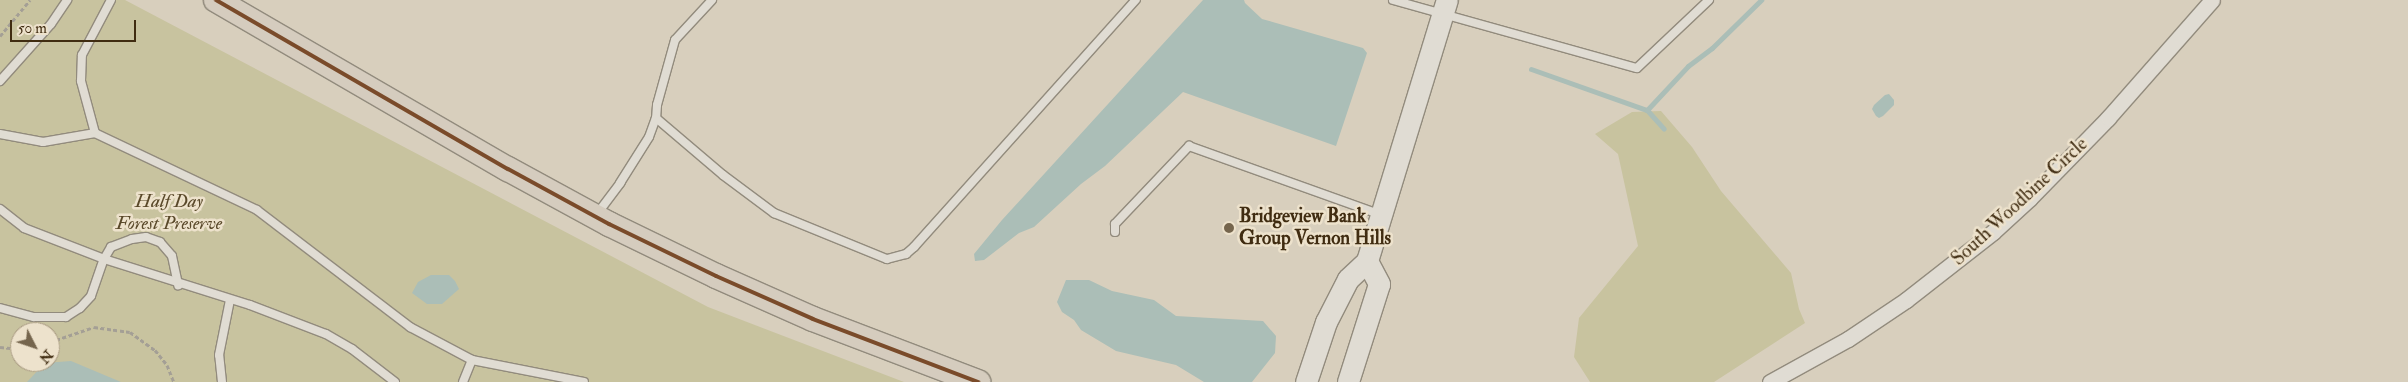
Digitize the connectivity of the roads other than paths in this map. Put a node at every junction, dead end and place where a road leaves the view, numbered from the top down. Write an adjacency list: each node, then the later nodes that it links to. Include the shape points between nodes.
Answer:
1 (67, 0): 10 (lane, via 51,24)
2 (111, 0): 12 (lane, via 82,55 82,81)
3 (216, 0): 16 (main road, via 508,170)
4 (712, 0): 11 (lane, via 675,40)
5 (1136, 0): 11 (lane, via 914,247 906,254 887,259 774,213)
6 (1393, 0): 9 (lane)
7 (1709, 0): 9 (lane, via 1637,68)
8 (2212, 0): 31 (street, South Woodbine Circle, via 2108,118 1994,232 1906,300 1848,339)
9 (1445, 7): 15 (street)
10 (0, 81)
11 (656, 118): 16 (lane, via 649,137)
12 (95, 133): 13 (lane, via 43,142); 23 (lane, via 257,210 410,327)
13 (0, 134)
14 (0, 209): 18 (lane, via 24,228)
15 (1381, 214): 17 (lane, via 1189,146 1115,224); 19 (street)
16 (595, 216): 28 (main road, via 716,276 813,318)
17 (1115, 232)
18 (104, 259): 20 (lane); 20 (lane, via 111,247 121,242 146,238 160,242 172,256); 22 (lane, via 91,296 66,316 34,317)
19 (1367, 261): 29 (street, via 1348,279 1326,322); 30 (street, via 1379,284)
20 (178, 284): 21 (lane)
21 (230, 300): 24 (lane, via 219,355); 25 (lane, via 326,334 352,349)
22 (0, 308)
23 (472, 360): 26 (lane); 27 (lane)
24 (222, 382)
25 (395, 382)
26 (464, 382)
27 (584, 382)
28 (978, 382)
29 (1306, 382)
30 (1348, 382)
31 (1770, 382)

